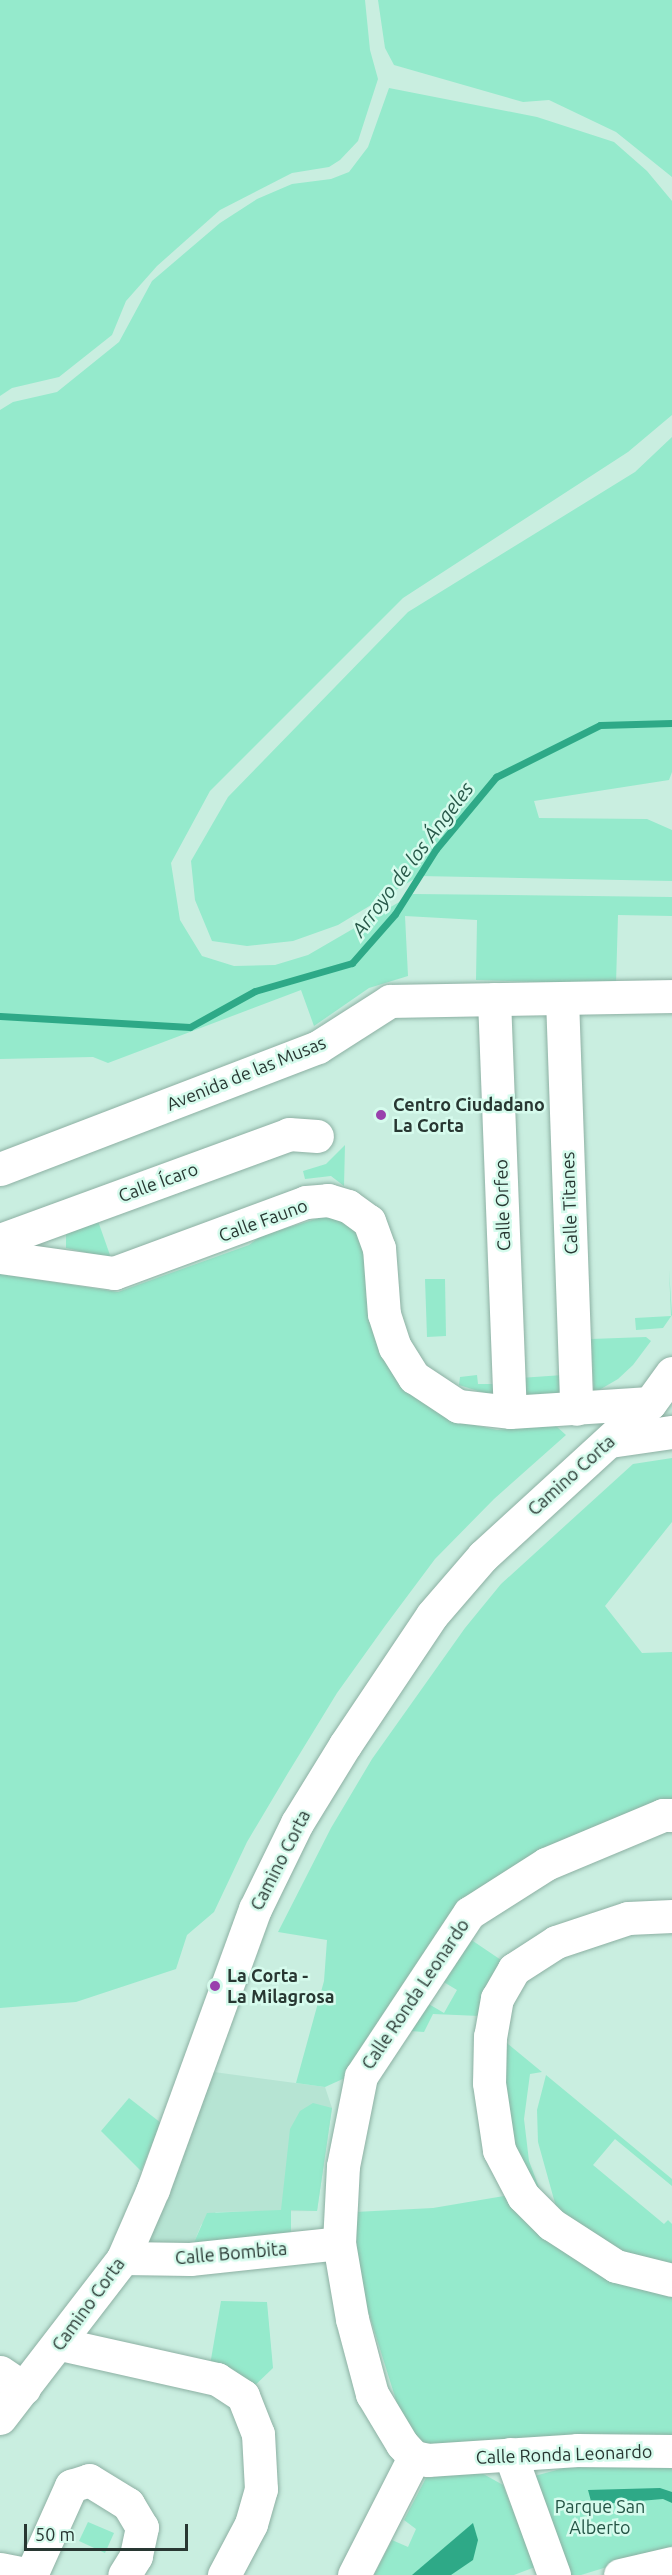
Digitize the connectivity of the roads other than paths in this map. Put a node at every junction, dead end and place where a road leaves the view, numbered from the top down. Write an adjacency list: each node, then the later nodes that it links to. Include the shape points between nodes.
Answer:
1 (672, 996): 2 (street, Avenida de las Musas)
2 (562, 998): 3 (street, Avenida de las Musas); 10 (street, Calle Titanes)
3 (494, 999): 5 (street, Avenida de las Musas, via 390,1001 318,1047); 11 (street, Calle Orfeo)
4 (317, 1136): 6 (street, Calle Ícaro, via 289,1134)
5 (0, 1169)
6 (0, 1240)
7 (0, 1257): 11 (street, Calle Fauno, via 114,1273 306,1202 328,1200 348,1206 369,1221 380,1248 384,1314 395,1347 414,1377 458,1406)
8 (672, 1373): 9 (street, Camino Corta)
9 (650, 1403): 10 (street, Calle Fauno); 13 (street, Camino Corta)
10 (576, 1409): 11 (street, Calle Fauno)
11 (510, 1412)
12 (672, 1432): 13 (street)
13 (610, 1441): 17 (street, Camino Corta, via 483,1556 432,1615 297,1823 255,1909 153,2189)
14 (672, 1815): 16 (street, Calle Ronda Leonardo, via 663,1815 546,1864 470,1913 361,2076 343,2166)
15 (672, 1916): 18 (street, via 628,1918 567,1938 514,1969 497,1998 490,2036 489,2083 499,2150 523,2196 551,2224 616,2266)
16 (339, 2243): 17 (street, Calle Bombita, via 190,2259); 24 (street, Calle Ronda Leonardo, via 352,2319 372,2394)
17 (123, 2258): 19 (street, Camino Corta)
18 (672, 2280)
19 (60, 2344): 20 (street, Camino Corta); 29 (street, via 217,2379 243,2396 258,2434 261,2488 251,2524)
20 (12, 2380): 21 (street, Camino Corta)
21 (0, 2418)
22 (672, 2451): 23 (street, Calle Ronda Leonardo)
23 (510, 2454): 24 (street, Calle Ronda Leonardo, via 428,2460); 31 (street)
24 (414, 2457): 30 (street)
25 (672, 2563): 32 (street)
26 (0, 2569): 27 (street)
27 (31, 2575): 28 (street, via 72,2486 89,2480 128,2504 142,2527 136,2556)
28 (124, 2575)
29 (224, 2575)
30 (354, 2575)
31 (554, 2575)
32 (620, 2575)

